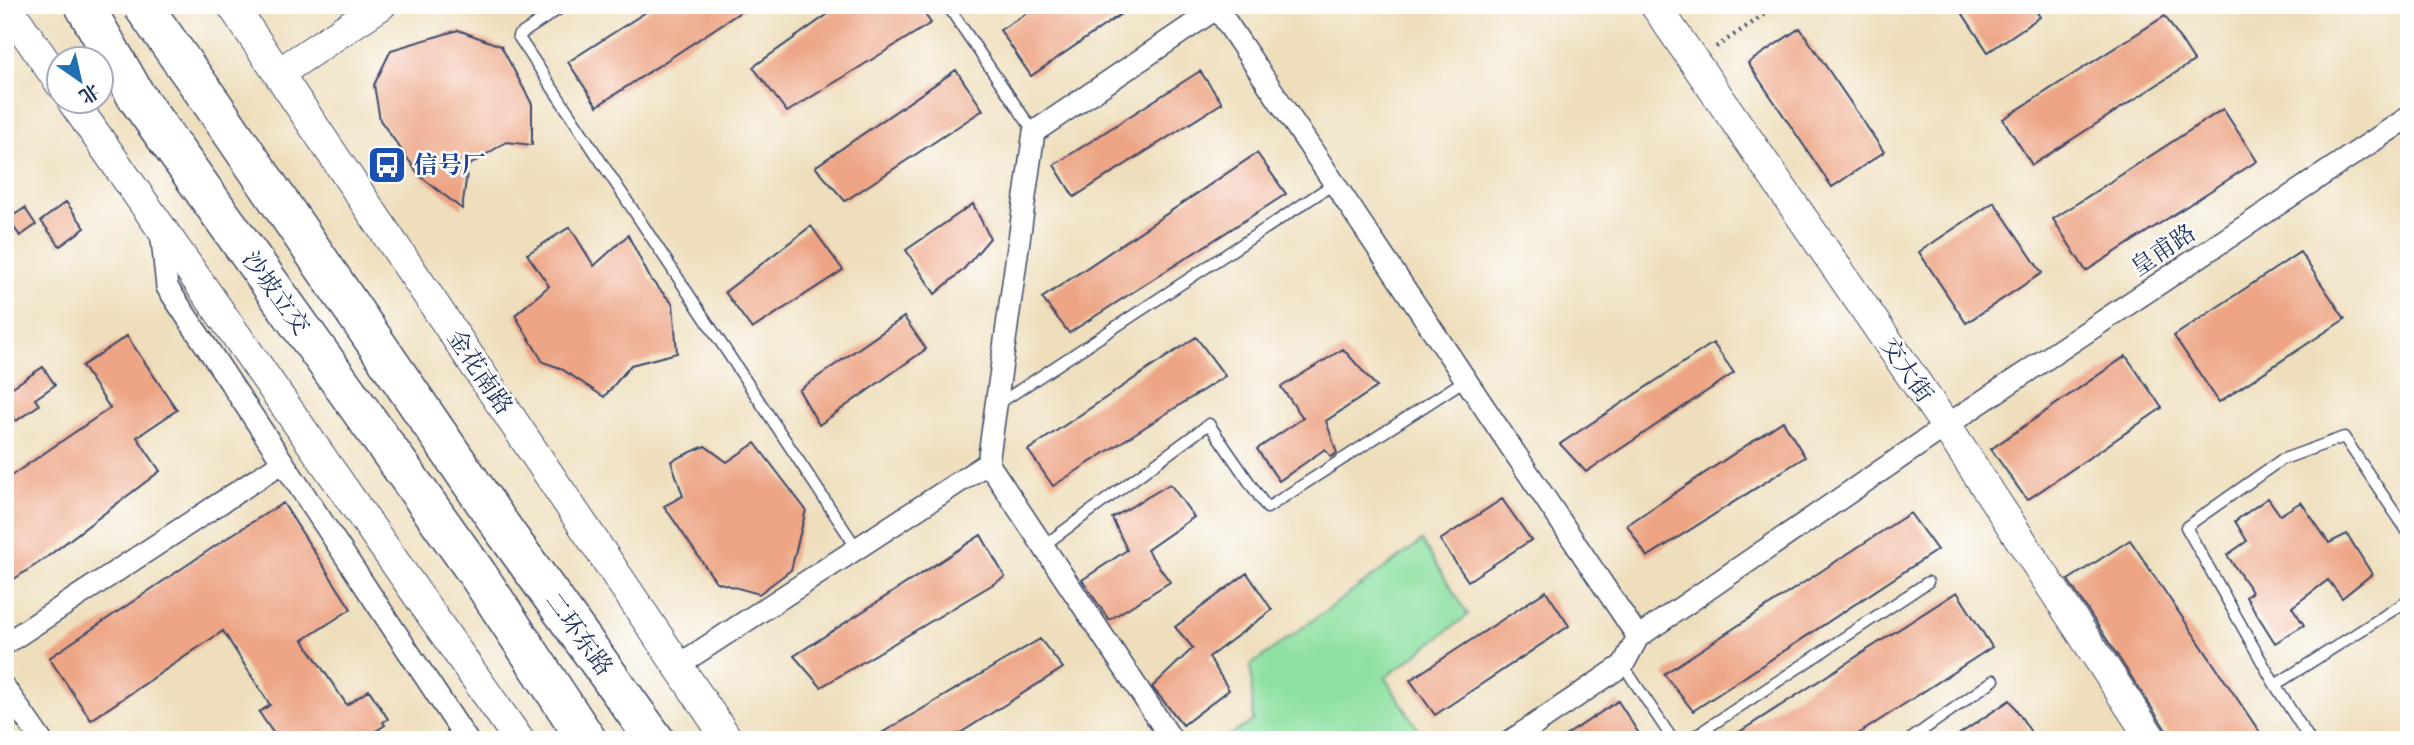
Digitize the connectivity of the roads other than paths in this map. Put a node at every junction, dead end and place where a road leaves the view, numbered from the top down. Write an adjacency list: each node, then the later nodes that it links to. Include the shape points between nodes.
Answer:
1 (6, 5): 11 (main road)
2 (56, 5): 13 (highway)
3 (84, 5): 13 (highway, 沙坡立交)
4 (142, 5): 41 (highway, 二环东路, bridge, via 502,529)
5 (232, 5): 12 (main road, 金花南路)
6 (381, 5): 12 (main road)
7 (565, 5): 26 (lane, via 518,36)
8 (947, 5): 16 (lane)
9 (1656, 5): 21 (main road, 交大街)
10 (1217, 7): 16 (street); 17 (street)
11 (46, 63)
12 (279, 74): 33 (main road, 金花南路)
13 (135, 96): 27 (highway, 沙坡立交)
14 (83, 116): 18 (main road)
15 (2409, 117): 21 (street, 皇甫路)
16 (1034, 132): 20 (street)
17 (1335, 183): 19 (street); 20 (lane)
18 (161, 228): 22 (street, via 167,287); 39 (main road)
19 (1465, 380): 25 (lane, via 1267,508 1209,424); 30 (street)
20 (996, 405): 23 (street)
21 (1946, 426): 30 (street, 皇甫路); 48 (main road, 交大街)
22 (282, 462): 31 (street); 37 (street)
23 (988, 463): 25 (street); 26 (street)
24 (2409, 534): 35 (lane, via 2344,437 2281,460 2186,527)
25 (1043, 546): 43 (street)
26 (858, 550): 33 (street)
27 (478, 575): 40 (highway, 二环东路)
28 (1928, 582): 46 (lane)
29 (2409, 600): 35 (lane)
30 (1638, 637): 32 (street)
31 (6, 640)
32 (1623, 665): 44 (street); 45 (lane)
33 (677, 666): 42 (main road, 金花南路)
34 (1994, 680): 47 (lane)
35 (2275, 685): 49 (lane)
36 (5, 688): 38 (street)
37 (461, 737)
38 (41, 740)
39 (519, 740)
40 (587, 740)
41 (655, 740)
42 (728, 740)
43 (1172, 740)
44 (1512, 740)
45 (1673, 740)
46 (1689, 740)
47 (1909, 740)
48 (2152, 740)
49 (2310, 740)

